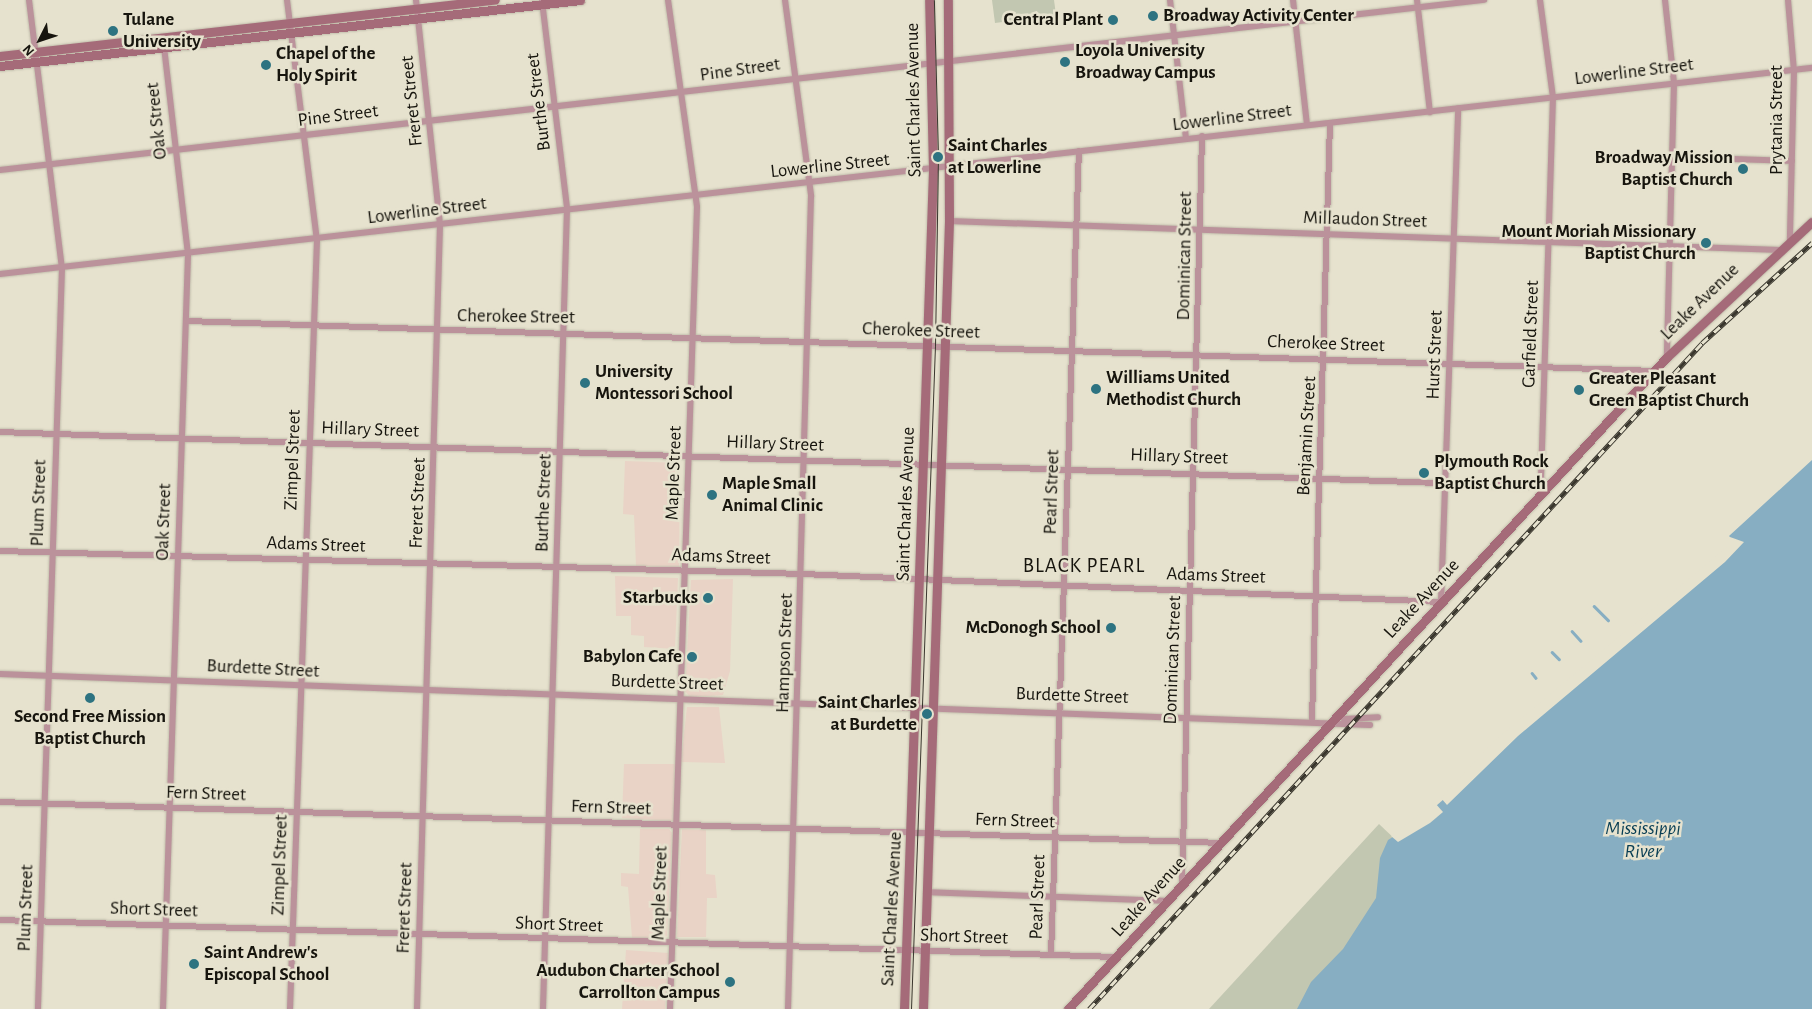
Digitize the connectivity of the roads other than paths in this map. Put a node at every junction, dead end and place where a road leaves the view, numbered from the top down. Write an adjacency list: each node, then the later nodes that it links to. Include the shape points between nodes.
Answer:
1 (29, 0): 25 (street, Plum Street)
2 (287, 0): 20 (street, Zimpel Street)
3 (495, 0): 17 (street)
4 (580, 0): 15 (street)
5 (668, 0): 35 (street, Maple Street)
6 (786, 0): 33 (street, Hampson Street)
7 (929, 0): 28 (street, Saint Charles Avenue)
8 (948, 0): 27 (street, Saint Charles Avenue)
9 (1170, 0): 22 (street)
10 (1293, 0): 19 (street)
11 (1484, 0): 16 (street, Pine Street)
12 (1540, 0): 36 (street, Garfield Street)
13 (1665, 0): 34 (street)
14 (1788, 0): 32 (street, Prytania Street)
15 (542, 2): 18 (street); 37 (street, Burthe Street)
16 (1418, 3): 19 (street, Pine Street); 39 (street)
17 (417, 4): 18 (street, Freret Street); 20 (street)
18 (418, 19): 21 (street); 40 (street, Freret Street)
19 (1296, 21): 22 (street, Pine Street); 42 (street)
20 (290, 23): 21 (street, Zimpel Street); 23 (street)
21 (291, 33): 24 (street); 43 (street, Zimpel Street)
22 (1174, 35): 27 (street, Pine Street); 45 (street)
23 (163, 38): 24 (street, Oak Street); 25 (street)
24 (164, 48): 29 (street); 46 (street, Oak Street)
25 (35, 52): 26 (street); 29 (street, Plum Street)
26 (0, 56)
27 (948, 60): 28 (street, Pine Street); 51 (street, Saint Charles Avenue)
28 (930, 61): 33 (street, Pine Street); 53 (street, Saint Charles Avenue)
29 (36, 62): 30 (street); 50 (street, Plum Street)
30 (0, 66)
31 (1812, 68): 32 (street, Lowerline Street)
32 (1794, 70): 34 (street, Lowerline Street); 49 (street, Prytania Street)
33 (794, 78): 35 (street, Pine Street); 54 (street, Hampson Street)
34 (1674, 82): 36 (street, Lowerline Street); 48 (street)
35 (680, 93): 37 (street, Pine Street); 55 (street, Maple Street)
36 (1552, 97): 38 (street, Lowerline Street); 66 (street, Garfield Street)
37 (554, 106): 40 (street, Pine Street); 56 (street, Burthe Street)
38 (1458, 108): 39 (street, Lowerline Street); 63 (street, Hurst Street)
39 (1430, 112): 41 (street, Lowerline Street)
40 (430, 120): 43 (street, Pine Street); 60 (street, Freret Street)
41 (1330, 123): 42 (street, Lowerline Street); 62 (street, Benjamin Street)
42 (1307, 124): 44 (street, Lowerline Street)
43 (303, 135): 46 (street, Pine Street); 64 (street, Zimpel Street)
44 (1202, 136): 45 (street, Lowerline Street); 61 (street, Dominican Street)
45 (1186, 138): 47 (street, Lowerline Street)
46 (175, 150): 50 (street, Pine Street); 69 (street, Oak Street)
47 (1079, 151): 51 (street, Lowerline Street); 59 (street, Pearl Street)
48 (1673, 157): 49 (street); 67 (street)
49 (1792, 161): 65 (street, Prytania Street)
50 (49, 164): 52 (street, Pine Street); 70 (street, Plum Street)
51 (950, 168): 53 (street, Lowerline Street); 57 (street, Saint Charles Avenue)
52 (0, 170)
53 (933, 170): 54 (street, Lowerline Street); 78 (street, Saint Charles Avenue)
54 (809, 184): 55 (street, Lowerline Street); 77 (street, Hampson Street)
55 (695, 195): 56 (street, Lowerline Street); 76 (street, Maple Street)
56 (567, 209): 60 (street, Lowerline Street); 75 (street, Burthe Street)
57 (949, 221): 59 (street, Millaudon Street); 79 (street, Saint Charles Avenue)
58 (1812, 222): 65 (street, Leake Avenue)
59 (1076, 224): 61 (street, Millaudon Street); 80 (street, Pearl Street)
60 (440, 225): 64 (street, Lowerline Street); 74 (street, Freret Street)
61 (1202, 229): 62 (street, Millaudon Street); 81 (street, Dominican Street)
62 (1328, 234): 63 (street, Millaudon Street); 83 (street, Benjamin Street)
63 (1454, 238): 66 (street, Millaudon Street); 84 (street, Hurst Street)
64 (316, 240): 69 (street, Lowerline Street); 73 (street, Zimpel Street)
65 (1790, 240): 68 (street, Leake Avenue)
66 (1549, 241): 67 (street, Millaudon Street); 85 (street, Garfield Street)
67 (1670, 245): 68 (street, Millaudon Street); 82 (street)
68 (1780, 250): 82 (street, Leake Avenue)
69 (188, 255): 70 (street, Lowerline Street); 72 (street, Oak Street)
70 (62, 268): 71 (street, Lowerline Street); 88 (street, Plum Street)
71 (0, 274)
72 (187, 321): 73 (street, Cherokee Street); 89 (street, Oak Street)
73 (313, 326): 74 (street, Cherokee Street); 90 (street, Zimpel Street)
74 (439, 330): 75 (street, Cherokee Street); 91 (street, Freret Street)
75 (565, 332): 76 (street, Cherokee Street); 92 (street, Burthe Street)
76 (693, 338): 77 (street, Cherokee Street); 93 (street, Maple Street)
77 (810, 342): 78 (street, Cherokee Street); 94 (street, Hampson Street)
78 (928, 346): 79 (street, Cherokee Street); 95 (street, Saint Charles Avenue)
79 (946, 347): 80 (street, Cherokee Street); 96 (street, Saint Charles Avenue)
80 (1072, 351): 81 (street, Cherokee Street); 97 (street, Pearl Street)
81 (1198, 355): 83 (street, Cherokee Street); 98 (street, Dominican Street)
82 (1667, 357): 86 (street, Leake Avenue)
83 (1325, 359): 84 (street, Cherokee Street); 99 (street, Benjamin Street)
84 (1450, 364): 85 (street, Cherokee Street); 100 (street, Hurst Street)
85 (1545, 367): 86 (street, Cherokee Street); 101 (street, Garfield Street, via 1541,479)
86 (1655, 371): 101 (street, Leake Avenue)
87 (0, 432): 88 (street, Hillary Street)
88 (56, 434): 89 (street, Hillary Street); 103 (street, Plum Street)
89 (182, 439): 90 (street, Hillary Street); 104 (street, Oak Street)
90 (309, 442): 91 (street, Hillary Street); 105 (street, Zimpel Street)
91 (435, 448): 92 (street, Hillary Street); 106 (street, Freret Street)
92 (561, 452): 93 (street, Hillary Street); 107 (street, Burthe Street)
93 (689, 456): 94 (street, Hillary Street); 108 (street, Maple Street)
94 (806, 460): 95 (street, Hillary Street); 109 (street, Hampson Street)
95 (923, 464): 96 (street, Hillary Street); 110 (street, Saint Charles Avenue)
96 (941, 465): 97 (street, Hillary Street); 111 (street, Saint Charles Avenue)
97 (1068, 467): 98 (street, Hillary Street); 112 (street, Pearl Street)
98 (1194, 472): 99 (street, Hillary Street); 113 (street, Dominican Street)
99 (1320, 477): 100 (street, Hillary Street); 114 (street, Benjamin Street)
100 (1446, 481): 101 (street, Hillary Street); 115 (street, Hurst Street)
101 (1548, 487): 115 (street, Leake Avenue)
102 (0, 551): 103 (street, Adams Street)
103 (53, 552): 104 (street, Adams Street); 117 (street, Plum Street)
104 (178, 556): 105 (street, Adams Street); 118 (street, Oak Street)
105 (305, 560): 106 (street, Adams Street); 119 (street, Zimpel Street)
106 (431, 564): 107 (street, Adams Street); 120 (street, Freret Street)
107 (557, 568): 108 (street, Adams Street); 121 (street, Burthe Street)
108 (686, 571): 109 (street, Adams Street); 122 (street, Maple Street)
109 (803, 574): 110 (street, Adams Street); 123 (street, Hampson Street)
110 (920, 580): 111 (street, Adams Street); 124 (street, Saint Charles Avenue)
111 (936, 581): 112 (street, Adams Street); 125 (street, Saint Charles Avenue)
112 (1064, 586): 113 (street, Adams Street); 126 (street, Pearl Street)
113 (1190, 590): 114 (street, Adams Street); 127 (street, Dominican Street)
114 (1314, 594): 115 (street, Adams Street); 129 (street, Benjamin Street)
115 (1441, 602): 130 (street, Leake Avenue)
116 (0, 674): 117 (street, Burdette Street)
117 (49, 676): 118 (street, Burdette Street); 133 (street, Plum Street)
118 (174, 680): 119 (street, Burdette Street); 134 (street, Oak Street)
119 (299, 686): 120 (street, Burdette Street); 135 (street, Zimpel Street)
120 (426, 690): 121 (street, Burdette Street); 136 (street, Freret Street)
121 (553, 694): 122 (street, Burdette Street); 137 (street, Burthe Street)
122 (681, 698): 123 (street, Burdette Street); 138 (street, Maple Street)
123 (798, 702): 124 (street, Burdette Street); 139 (street, Hampson Street)
124 (917, 706): 125 (street, Burdette Street); 140 (street, Saint Charles Avenue)
125 (933, 707): 126 (street, Burdette Street); 141 (street, Saint Charles Avenue)
126 (1060, 711): 127 (street, Burdette Street); 142 (street, Pearl Street)
127 (1186, 715): 129 (street, Burdette Street); 143 (street, Dominican Street)
128 (1378, 717): 130 (street)
129 (1312, 720): 130 (street, Burdette Street)
130 (1333, 720): 131 (street); 144 (street, Leake Avenue)
131 (1370, 725)
132 (0, 802): 133 (street, Fern Street)
133 (44, 804): 134 (street, Fern Street); 150 (street, Plum Street)
134 (170, 808): 135 (street, Fern Street); 151 (street, Oak Street)
135 (296, 812): 136 (street, Fern Street); 152 (street, Zimpel Street)
136 (422, 817): 137 (street, Fern Street); 153 (street, Freret Street)
137 (549, 821): 138 (street, Fern Street); 154 (street, Burthe Street)
138 (677, 825): 139 (street, Fern Street); 155 (street, Maple Street)
139 (794, 829): 140 (street, Fern Street); 156 (street, Hampson Street)
140 (912, 832): 141 (street, Fern Street); 157 (street, Saint Charles Avenue)
141 (929, 833): 142 (street, Fern Street); 146 (street, Saint Charles Avenue)
142 (1055, 837): 143 (street, Fern Street); 147 (street, Pearl Street)
143 (1181, 841): 144 (street, Fern Street); 145 (street, Dominican Street)
144 (1220, 843): 145 (street, Leake Avenue)
145 (1182, 886): 148 (street, Leake Avenue)
146 (926, 892): 147 (street); 158 (street, Saint Charles Avenue)
147 (1053, 897): 148 (street); 159 (street, Pearl Street)
148 (1168, 901): 160 (street, Leake Avenue)
149 (0, 920): 150 (street, Short Street)
150 (41, 921): 151 (street, Short Street); 161 (street, Plum Street)
151 (166, 926): 152 (street, Short Street); 162 (street, Oak Street)
152 (292, 930): 153 (street, Short Street); 163 (street, Zimpel Street)
153 (419, 933): 154 (street, Short Street); 164 (street, Freret Street)
154 (545, 940): 155 (street, Short Street); 165 (street, Burthe Street)
155 (673, 943): 156 (street, Short Street); 166 (street, Maple Street)
156 (790, 946): 157 (street, Short Street); 167 (street, Hampson Street)
157 (907, 950): 158 (street, Short Street); 168 (street, Saint Charles Avenue)
158 (924, 951): 159 (street, Short Street); 169 (street, Saint Charles Avenue)
159 (1051, 955): 160 (street, Short Street)
160 (1117, 957): 170 (street, Leake Avenue)
161 (38, 1009)
162 (163, 1009)
163 (290, 1009)
164 (416, 1009)
165 (543, 1009)
166 (670, 1009)
167 (788, 1009)
168 (904, 1009)
169 (923, 1009)
170 (1068, 1009)

